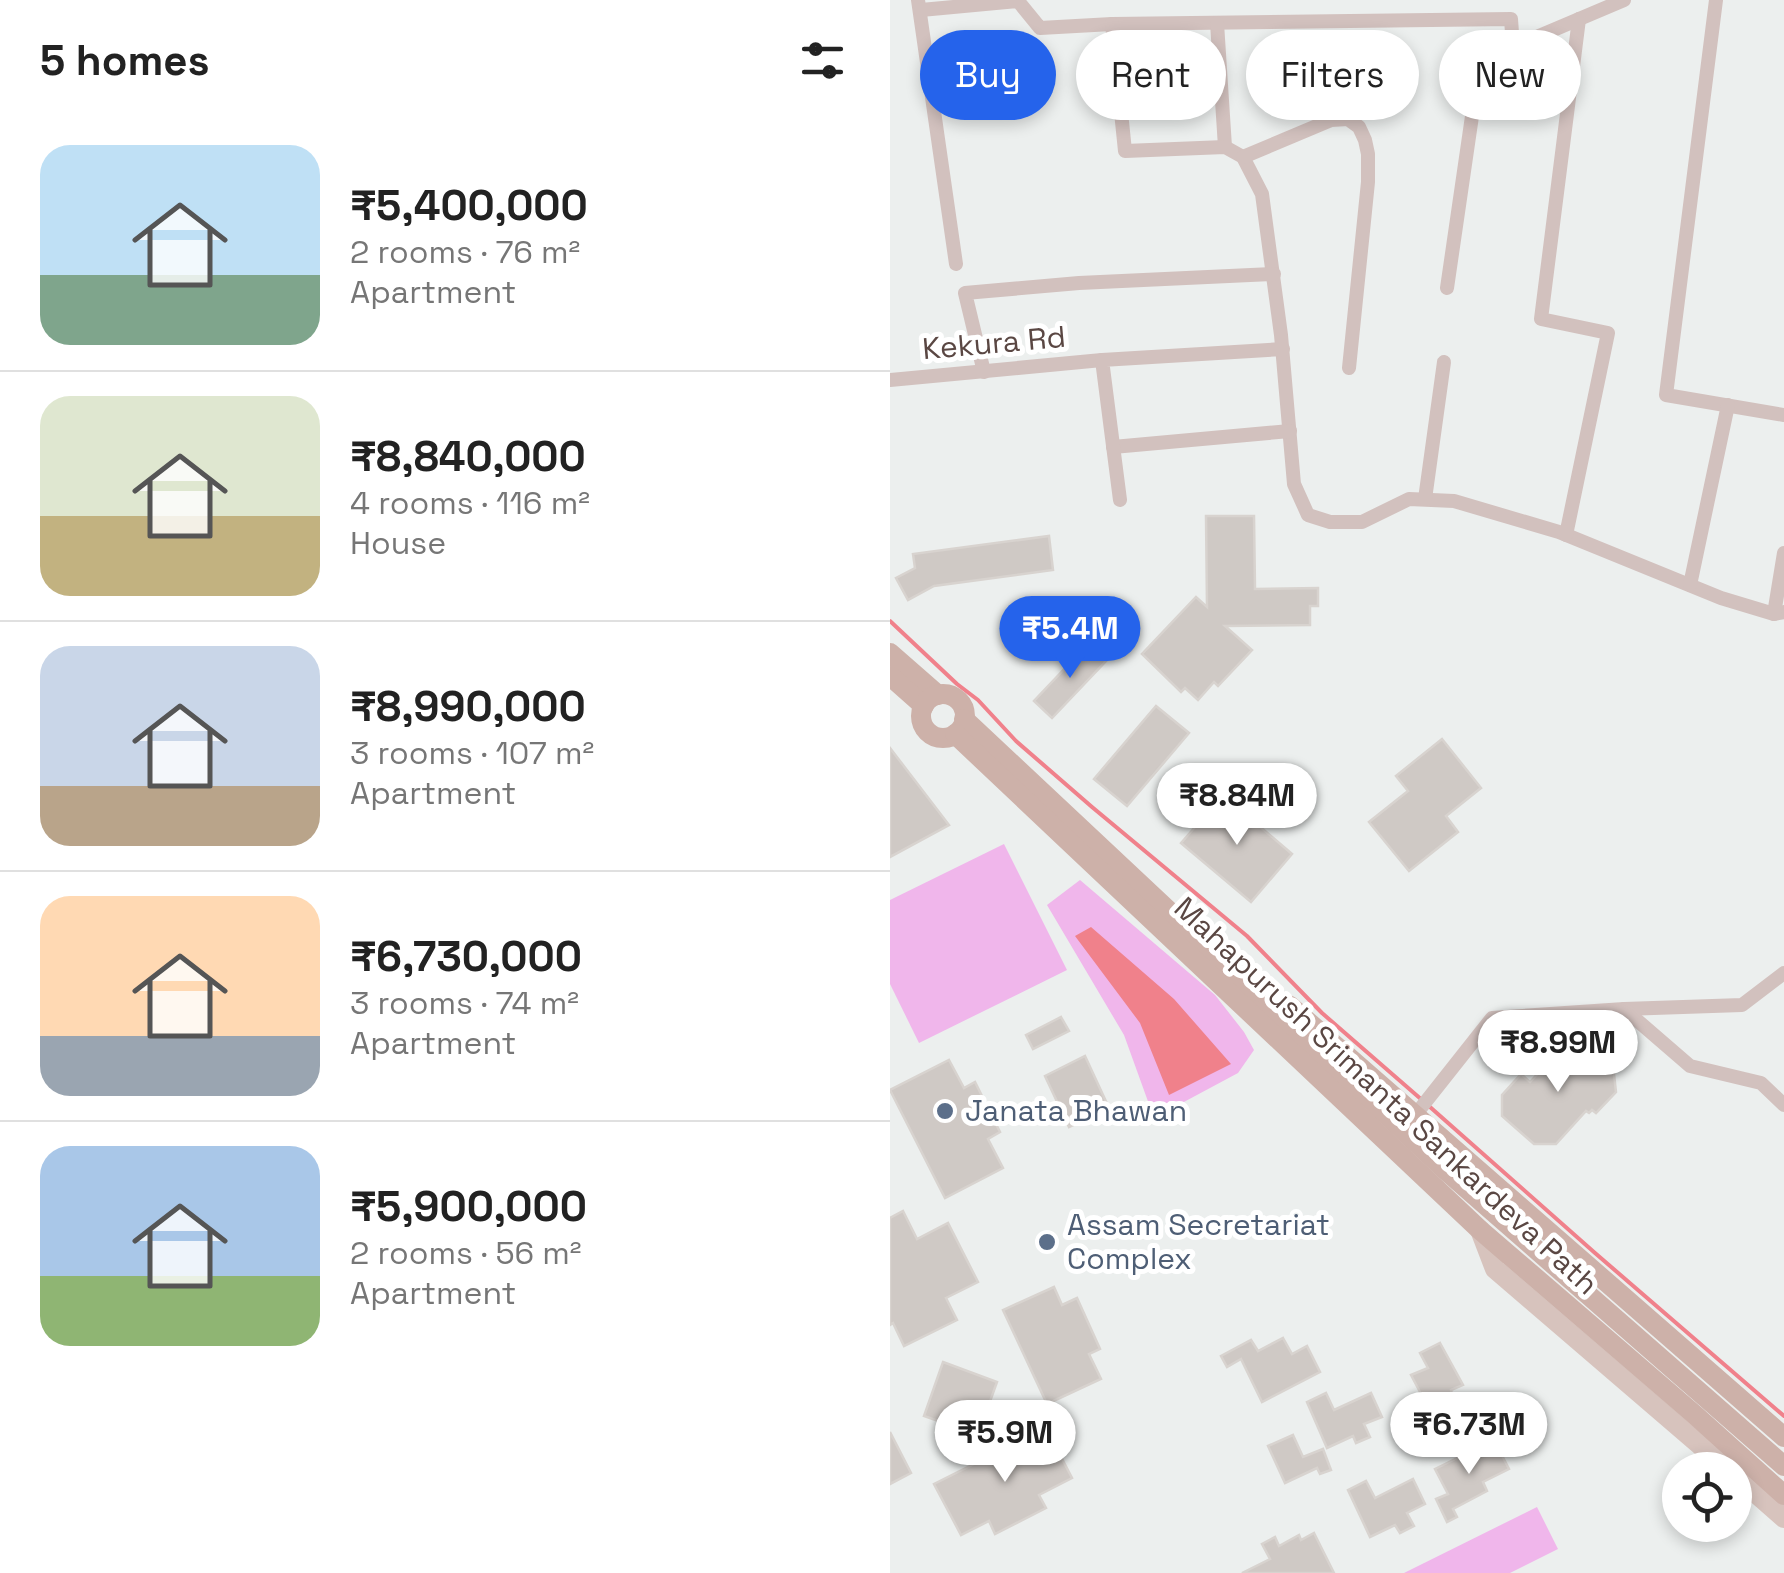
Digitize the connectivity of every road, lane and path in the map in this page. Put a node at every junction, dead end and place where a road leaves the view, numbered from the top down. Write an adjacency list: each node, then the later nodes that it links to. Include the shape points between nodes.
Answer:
1 (1512, 0): 6 (street)
2 (1624, 0): 5 (street)
3 (1716, 0): 23 (street, via 1666,394)
4 (919, 5): 8 (street, via 1018,1 1040,28); 14 (street)
5 (1579, 19): 10 (street); 29 (street, via 1542,320 1608,332)
6 (1511, 20): 7 (street); 9 (street)
7 (1218, 23): 8 (street); 12 (street)
8 (1112, 24): 12 (street, via 1125,150)
9 (1512, 30)
10 (1552, 30)
11 (1472, 120): 16 (street)
12 (1225, 146): 13 (street)
13 (1243, 157): 15 (street, via 1262,194); 20 (street, via 1331,120 1348,119 1359,127 1368,182)
14 (956, 264)
15 (1274, 274): 17 (street); 21 (street, via 965,292)
16 (1448, 288)
17 (1283, 349): 18 (street, Kekura Rd); 25 (street)
18 (1102, 360): 21 (street, Kekura Rd); 26 (street)
19 (1444, 362): 28 (street)
20 (1349, 368)
21 (984, 372): 22 (street, Kekura Rd)
22 (890, 380)
23 (1728, 405): 24 (street); 31 (street)
24 (1784, 415)
25 (1290, 431): 26 (street); 28 (street, via 1294,484 1308,515 1362,522 1409,499)
26 (1113, 446): 27 (street)
27 (1120, 500)
28 (1426, 500): 29 (street, via 1454,501)
29 (1566, 535): 31 (street)
30 (1784, 553): 32 (street)
31 (1690, 586): 32 (street)
32 (1779, 613)
33 (890, 652): 35 (main road)
34 (890, 676): 35 (main road)
35 (931, 700): 36 (main road, via 956,699 964,711); 36 (main road, via 921,716 930,734 945,738)
36 (960, 726): 38 (main road, Mahapurush Srimanta Sankardeva Path); 43 (main road, Mahapurush Srimanta Sankardeva Path)
37 (1784, 973): 39 (street, via 1742,1005)
38 (1250, 989): 41 (main road, Mahapurush Srimanta Sankardeva Path, via 1290,1006); 44 (main road)
39 (1624, 1009): 40 (street, via 1690,1066 1761,1083); 41 (street, via 1492,1018)
40 (1784, 1105)
41 (1418, 1111): 42 (main road, Mahapurush Srimanta Sankardeva Path)
42 (1784, 1437)
43 (1719, 1452)
44 (1784, 1466)
45 (1752, 1477): 47 (main road, Mahapurush Srimanta Sankardeva Path)
46 (1752, 1489): 48 (main road)
47 (1784, 1495)
48 (1784, 1518)

